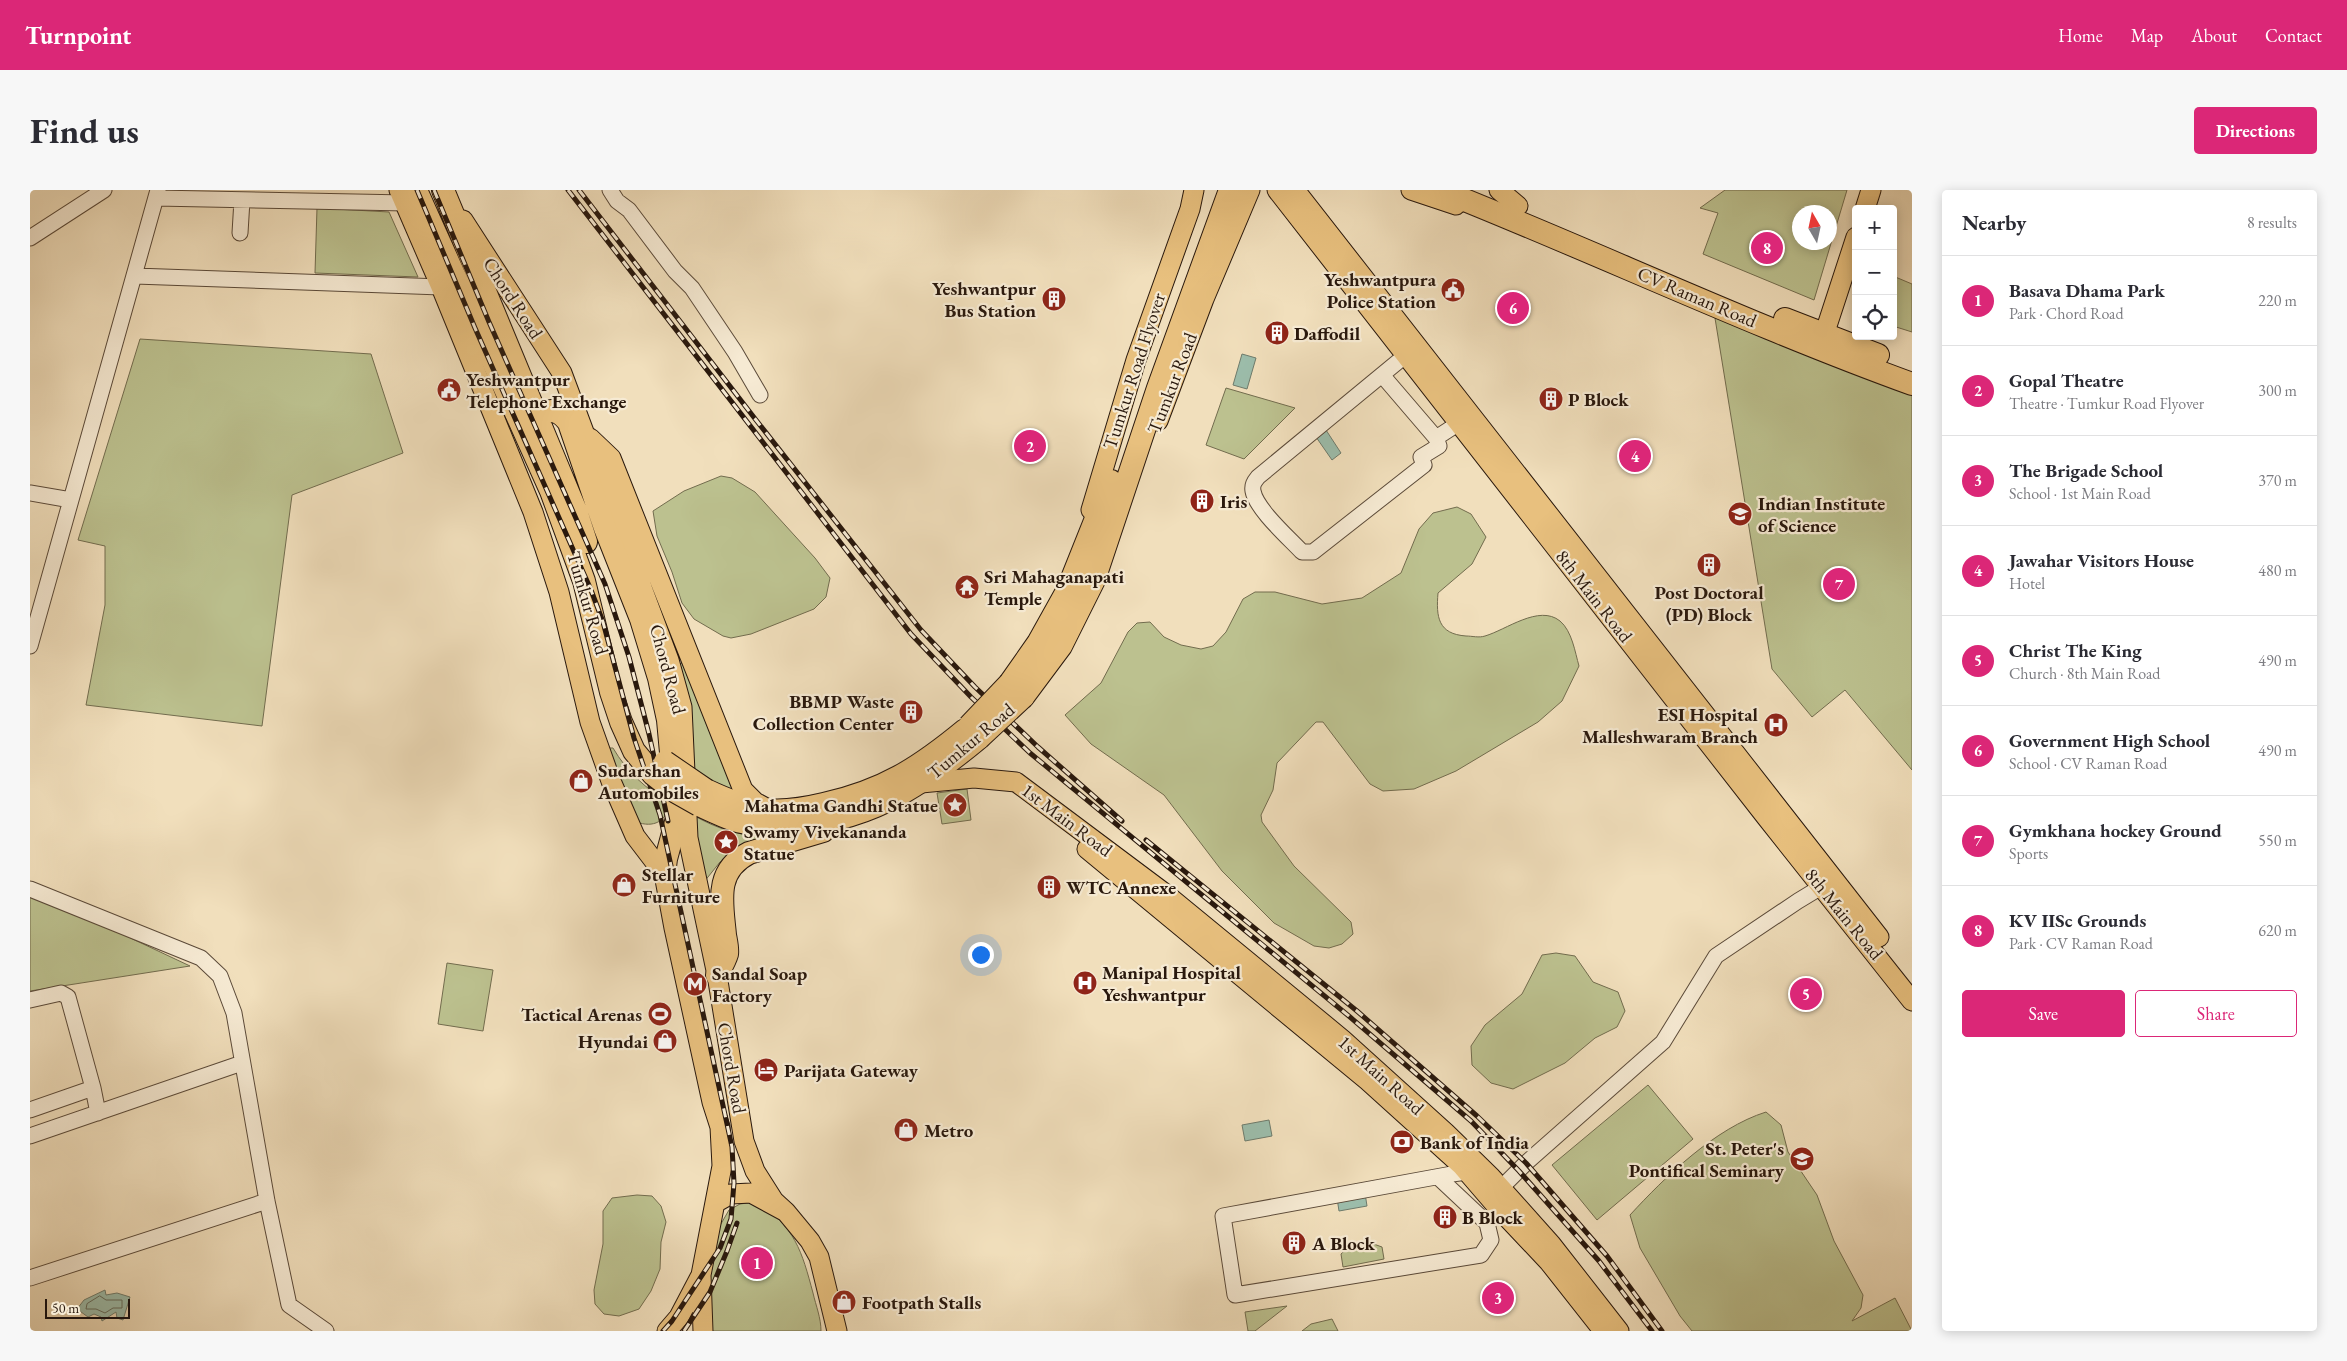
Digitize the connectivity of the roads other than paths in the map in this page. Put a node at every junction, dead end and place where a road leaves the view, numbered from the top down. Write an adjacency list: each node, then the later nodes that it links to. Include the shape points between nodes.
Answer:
1 (104, 190): 22 (street)
2 (443, 190): 33 (highway, Tumkur Road); 35 (main road, Chord Road, via 562,373)
3 (610, 190): 32 (street, via 692,288)
4 (1194, 190): 40 (main road, Tumkur Road Flyover, via 1096,488 1087,524)
5 (1214, 190): 40 (highway, Tumkur Road)
6 (1230, 190): 37 (highway)
7 (1250, 190): 37 (main road, Tumkur Road, via 1149,443)
8 (1277, 190): 26 (main road, 8th Main Road)
9 (1411, 190): 16 (main road, via 1462,207)
10 (1440, 190): 16 (highway)
11 (1499, 190): 19 (main road)
12 (1871, 190): 18 (main road)
13 (157, 194): 17 (street); 24 (street)
14 (407, 194): 17 (street); 20 (highway, Tumkur Road)
15 (1301, 194): 26 (main road, 8th Main Road)
16 (1480, 199): 19 (highway, CV Raman Road); 31 (highway, CV Raman Road, via 1818,350)
17 (242, 200): 21 (street)
18 (1866, 205)
19 (1518, 206): 27 (highway, CV Raman Road)
20 (421, 220): 25 (main road); 44 (highway, Tumkur Road, via 551,491 584,581 621,722 634,751)
21 (240, 233)
22 (30, 238)
23 (1852, 249): 27 (main road)
24 (135, 276): 25 (street); 39 (street)
25 (441, 287): 51 (main road, via 533,512 559,592 590,722 611,781 635,836)
26 (1390, 322): 28 (main road, 8th Main Road); 49 (main road, 8th Main Road)
27 (1824, 335): 29 (highway, CV Raman Road)
28 (1406, 355): 30 (street); 34 (main road, 8th Main Road)
29 (1912, 368)
30 (1382, 375): 36 (street); 36 (street, via 1258,477 1253,483 1254,497 1263,509 1302,552 1314,552 1424,465 1422,457 1439,446)
31 (1912, 384)
32 (760, 395)
33 (537, 417): 44 (highway, Tumkur Road, via 576,511 636,728); 51 (highway, via 553,410 562,414 569,423 605,528 642,619 659,678 668,720 677,818)
34 (1459, 423): 36 (street); 49 (main road, 8th Main Road)
35 (586, 433): 48 (main road, via 611,458 743,790 755,802); 54 (main road, Chord Road, via 669,660 682,707 688,838)
36 (1436, 438)
37 (1141, 442): 42 (highway, Tumkur Road, via 1094,580 1061,646)
38 (30, 493): 39 (street)
39 (71, 500): 41 (street)
40 (1090, 535): 42 (highway, Tumkur Road)
41 (30, 646)
42 (1017, 690): 43 (highway, Tumkur Road, bridge)
43 (974, 732): 46 (highway, Tumkur Road, via 946,766); 48 (highway, Tumkur Road, via 880,788 808,808)
44 (659, 768): 47 (highway, Tumkur Road, bridge)
45 (998, 778): 46 (main road); 63 (main road, 1st Main Road, via 1304,1027); 67 (main road, 1st Main Road, via 1016,782 1167,894 1342,1039 1446,1133)
46 (921, 783): 50 (highway, Tumkur Road)
47 (702, 798): 48 (highway, Tumkur Road); 50 (highway, Tumkur Road, via 734,820 763,825 824,822)
48 (771, 810)
49 (1772, 813): 52 (main road, 8th Main Road)
50 (855, 814): 54 (highway, via 812,836 749,854 732,867 722,883 727,953)
51 (664, 874): 66 (main road, via 720,1127 722,1166)
52 (1829, 883): 55 (main road, 8th Main Road); 57 (main road, 8th Main Road); 67 (street, via 1716,956 1663,1042 1526,1163)
53 (30, 889): 58 (street, via 201,958 220,976 234,1012)
54 (716, 975): 68 (main road, Chord Road, via 744,1141 755,1171 774,1201)
55 (1912, 979)
56 (30, 1000): 59 (street, via 61,993 68,997)
57 (1912, 1001)
58 (242, 1063): 61 (street); 65 (street)
59 (93, 1088): 60 (street); 61 (street)
60 (30, 1110)
61 (98, 1113): 62 (street)
62 (30, 1136)
63 (1467, 1172): 64 (street); 67 (main road, 1st Main Road)
64 (1438, 1177): 67 (street); 67 (street, via 1223,1216 1235,1295 1481,1255 1491,1240)
65 (267, 1201): 70 (street); 71 (street, via 289,1305)
66 (715, 1203): 68 (main road, via 731,1194 751,1193); 69 (main road)
67 (1494, 1205): 75 (main road, 1st Main Road, via 1552,1267); 76 (main road, 1st Main Road, via 1572,1270)
68 (786, 1212): 74 (main road, Chord Road, via 819,1257)
69 (701, 1275): 72 (main road, via 679,1317); 73 (main road)
70 (30, 1278)
71 (326, 1331)
72 (667, 1331)
73 (703, 1331)
74 (838, 1331)
75 (1603, 1331)
76 (1619, 1331)

